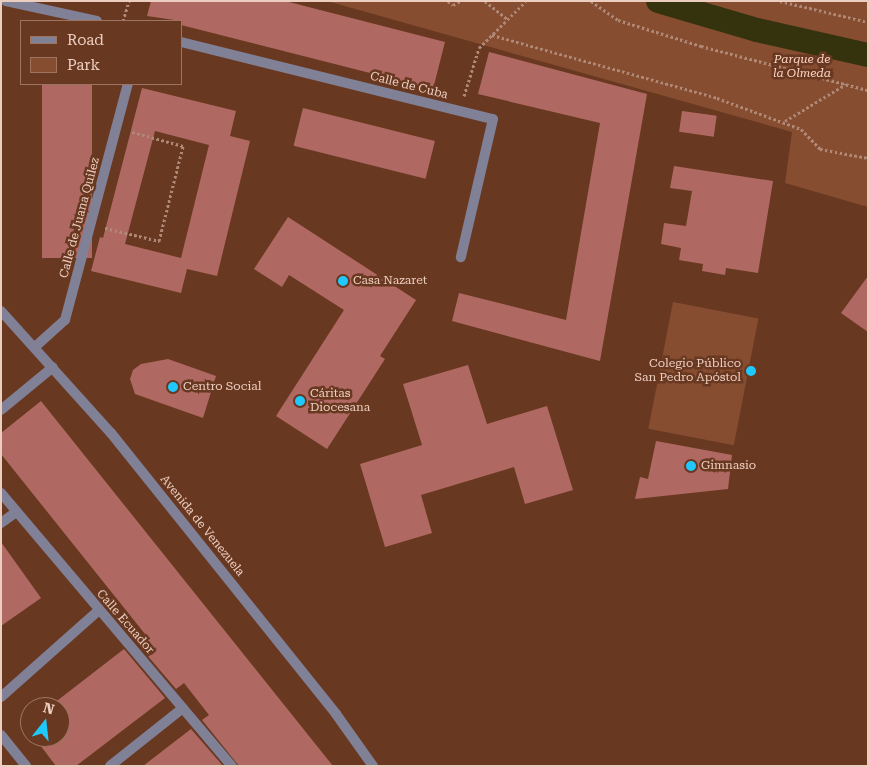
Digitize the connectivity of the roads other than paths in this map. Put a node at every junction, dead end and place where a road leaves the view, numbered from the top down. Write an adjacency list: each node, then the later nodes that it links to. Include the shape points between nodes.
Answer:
1 (6, 1): 2 (street)
2 (92, 20)
3 (182, 42): 5 (street, Calle de Cuba, via 493,119)
4 (128, 85): 7 (street, Calle de Juana Quilez, via 65,320)
5 (461, 257)
6 (1, 311): 7 (street, Avenida de Venezuela)
7 (36, 346): 8 (street, Avenida de Venezuela)
8 (53, 367): 9 (street); 20 (street, Avenida de Venezuela, via 111,433 330,706)
9 (1, 410)
10 (1, 493): 11 (street, Calle Ecuador)
11 (16, 512): 12 (street); 13 (street, Calle Ecuador)
12 (1, 523)
13 (98, 611): 14 (street); 15 (street, Calle Ecuador)
14 (1, 697)
15 (183, 708): 18 (street); 19 (street, Calle Ecuador)
16 (1, 734): 17 (street)
17 (26, 766)
18 (110, 766)
19 (232, 766)
20 (373, 766)

